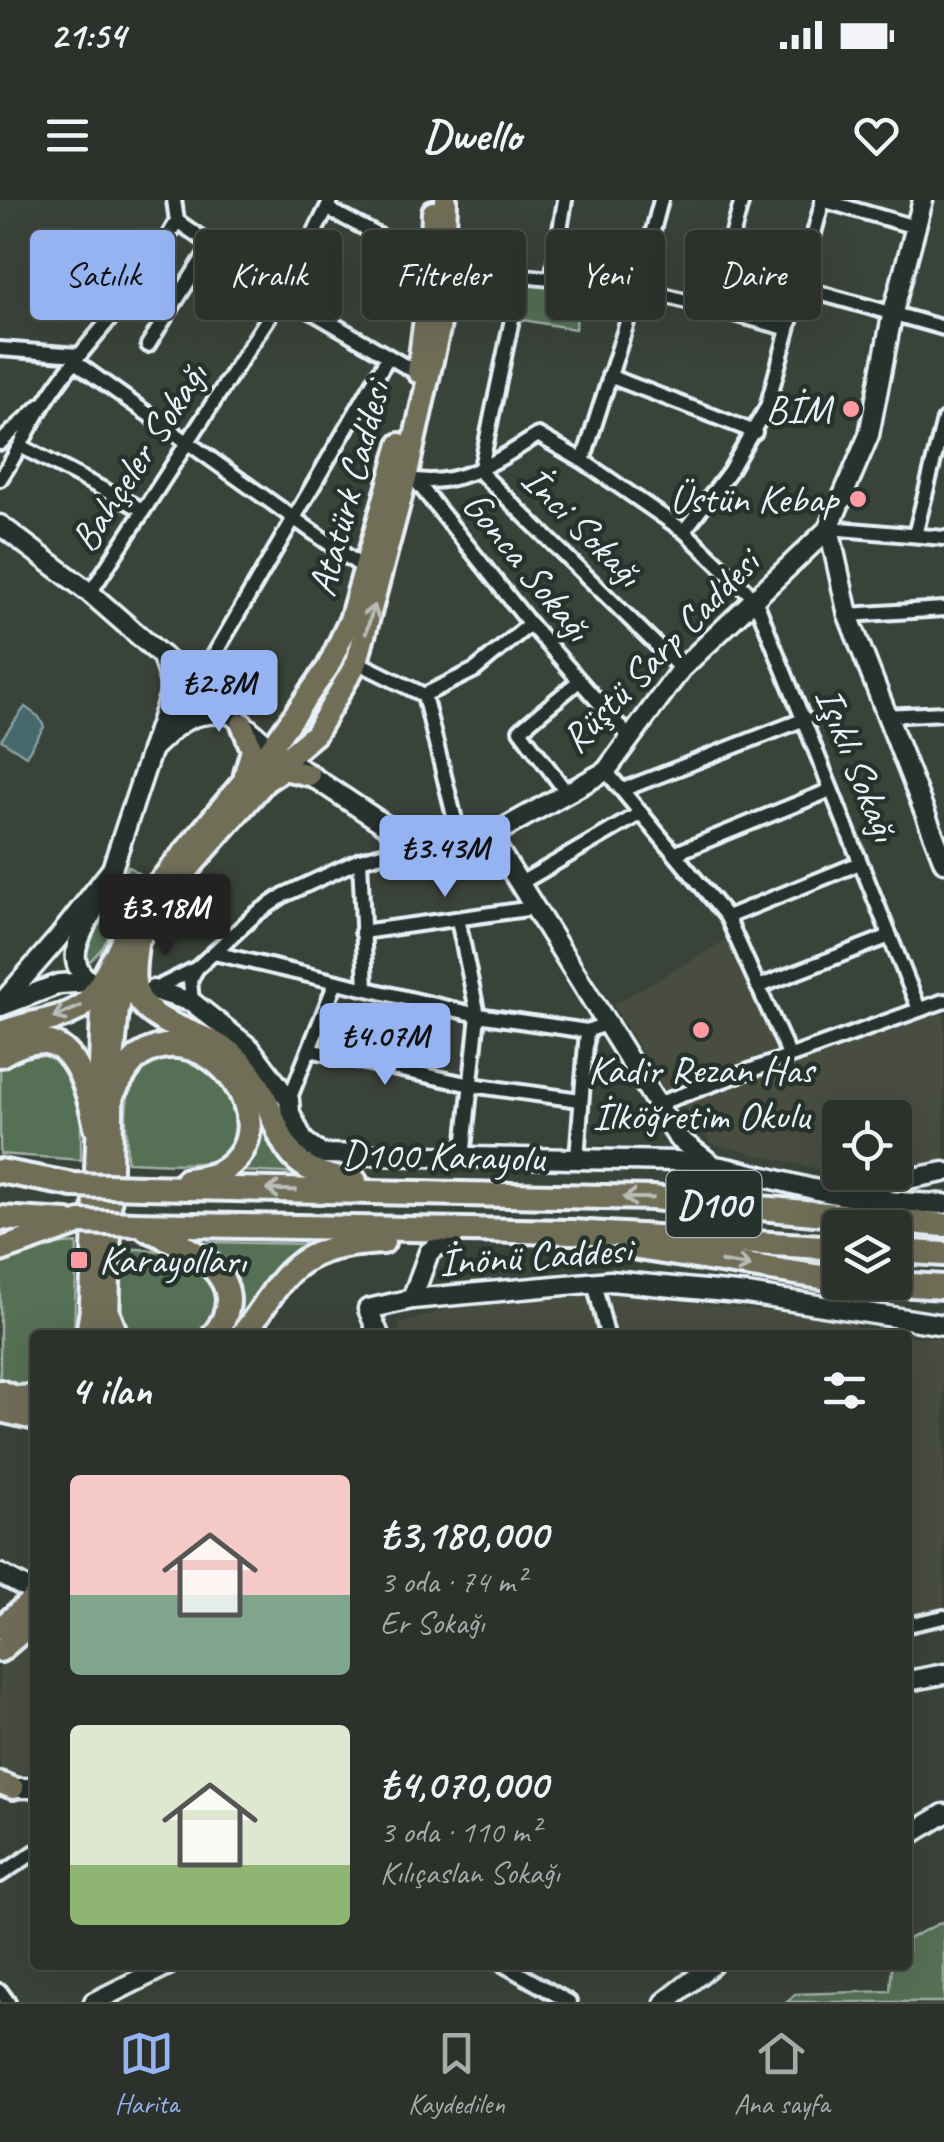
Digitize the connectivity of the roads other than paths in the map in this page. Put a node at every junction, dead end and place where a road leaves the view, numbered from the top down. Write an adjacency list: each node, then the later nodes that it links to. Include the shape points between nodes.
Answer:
1 (174, 200): 10 (street)
2 (433, 200): 14 (main road, Atatürk Caddesi)
3 (446, 200): 15 (main road, Atatürk Caddesi)
4 (565, 200): 16 (street)
5 (661, 200): 17 (street)
6 (742, 200): 18 (street)
7 (822, 200): 11 (street); 19 (street)
8 (923, 200): 11 (street)
9 (329, 204): 12 (street, Bahçeler Sokağı); 13 (street)
10 (178, 221): 20 (street); 37 (street, via 134,290)
11 (914, 227): 23 (street)
12 (316, 230)
13 (375, 230)
14 (435, 230)
15 (442, 230)
16 (560, 230)
17 (653, 230)
18 (734, 230)
19 (814, 230)
20 (195, 232)
21 (195, 271): 34 (street)
22 (821, 294): 23 (street)
23 (892, 316): 33 (street); 53 (street, via 869,435)
24 (267, 320): 44 (street, Bahçeler Sokağı)
25 (324, 320): 36 (street)
26 (428, 320): 38 (main road, Atatürk Caddesi)
27 (439, 320): 49 (main road, Atatürk Caddesi)
28 (512, 320): 47 (street)
29 (627, 320): 39 (street)
30 (758, 320): 32 (street)
31 (788, 320): 32 (street)
32 (786, 328): 42 (street, via 775,386)
33 (944, 328)
34 (148, 345)
35 (0, 350): 37 (street)
36 (388, 357): 38 (street); 51 (street)
37 (76, 359): 40 (street); 44 (street)
38 (418, 373): 57 (main road, Atatürk Caddesi)
39 (609, 376): 42 (street); 46 (street)
40 (46, 400): 43 (street); 45 (street)
41 (944, 420): 55 (street)
42 (755, 432): 54 (street)
43 (0, 442)
44 (187, 442): 50 (street, Bahçeler Sokağı); 51 (street)
45 (22, 447): 48 (street); 50 (street)
46 (583, 461): 47 (street, via 538,436); 54 (street)
47 (480, 472): 49 (street); 65 (street, İnci Sokağı)
48 (0, 479)
49 (411, 480): 62 (street, Gonca Sokağı); 64 (main road, Atatürk Caddesi, one-way to 49)
50 (143, 510): 58 (street, Bahçeler Sokağı)
51 (294, 519): 57 (street); 67 (street)
52 (0, 524): 58 (street)
53 (828, 528): 55 (street); 59 (street, Rüştü Sarp Caddesi); 61 (street)
54 (684, 531): 59 (street)
55 (915, 536): 56 (street)
56 (944, 538)
57 (365, 569): 74 (main road, Atatürk Caddesi, via 328,667)
58 (90, 593): 63 (street)
59 (755, 599): 65 (street, Rüştü Sarp Caddesi); 72 (street, Işıklı Sokağı)
60 (944, 609): 61 (street)
61 (848, 615): 70 (street)
62 (530, 624): 66 (street, Gonca Sokağı); 68 (street, via 475,670)
63 (162, 656): 67 (street); 75 (street, via 170,694)
64 (357, 662): 68 (street); 74 (main road, Atatürk Caddesi, via 315,734)
65 (680, 669): 73 (street, Rüştü Sarp Caddesi)
66 (579, 681): 73 (street, Gonca Sokağı); 82 (street, via 520,730)
67 (196, 686): 71 (street); 75 (street)
68 (424, 695): 84 (street)
69 (944, 712): 70 (street)
70 (885, 716): 89 (street)
71 (237, 719): 74 (street); 75 (street, via 184,718); 79 (main road, via 252,750)
72 (804, 719): 80 (street); 81 (street, Işıklı Sokağı)
73 (629, 737): 76 (street, Rüştü Sarp Caddesi)
74 (278, 753): 77 (street); 78 (main road, Atatürk Caddesi); 79 (main road, Atatürk Caddesi)
75 (147, 754): 91 (street)
76 (606, 771): 80 (street); 82 (street, Rüştü Sarp Caddesi)
77 (309, 774): 78 (main road, via 284,769); 86 (street)
78 (263, 782): 98 (main road, Atatürk Caddesi)
79 (240, 786): 100 (main road, Atatürk Caddesi, via 137,909)
80 (622, 790): 83 (street)
81 (832, 790): 87 (street); 90 (street, Işıklı Sokağı)
82 (567, 793): 85 (street, Rüştü Sarp Caddesi)
83 (641, 813): 87 (street); 92 (street)
84 (459, 836): 85 (street, Rüştü Sarp Caddesi); 86 (street, Rüştü Sarp Caddesi)
85 (490, 836): 92 (street)
86 (416, 844): 88 (street)
87 (676, 853): 94 (street)
88 (360, 860): 96 (street); 99 (street, via 284,894)
89 (944, 862)
90 (860, 863): 94 (street); 97 (street, Işıklı Sokağı)
91 (112, 869): 108 (street); 108 (street, via 76,946 79,974 91,982 59,984)
92 (519, 884): 93 (street)
93 (534, 908): 95 (street); 111 (street)
94 (728, 918): 103 (street)
95 (458, 920): 96 (street); 110 (street)
96 (362, 932): 104 (street)
97 (890, 936): 103 (street); 109 (street, Işıklı Sokağı)
98 (136, 944): 118 (main road, Atatürk Caddesi, via 118,1010); 135 (highway, via 132,980 143,1004 224,1046 246,1067 269,1102 280,1142 297,1162 345,1180)
99 (214, 953): 101 (street); 102 (street)
100 (112, 960): 113 (highway, one-way to 113, via 79,1008); 122 (main road, Atatürk Caddesi, via 102,1011)
101 (196, 968): 105 (street); 107 (street)
102 (336, 982): 104 (street); 114 (street)
103 (758, 987): 116 (street)
104 (366, 988): 110 (street)
105 (152, 990): 107 (street)
106 (944, 1001): 109 (street)
107 (192, 1002): 119 (street, via 250,1048)
108 (0, 1006)
109 (919, 1010): 116 (street)
110 (478, 1014): 112 (street); 117 (street)
111 (605, 1024): 112 (street); 121 (street)
112 (587, 1031): 120 (street)
113 (0, 1034)
114 (309, 1050): 117 (street); 119 (street)
115 (0, 1055): 122 (highway, via 34,1041 69,1056 85,1079)
116 (789, 1055): 121 (street)
117 (471, 1085): 120 (street); 124 (street)
118 (113, 1093): 133 (highway, via 141,1056 166,1048 186,1048 220,1064 239,1085 247,1132 225,1170); 153 (main road, Atatürk Caddesi)
119 (289, 1100): 124 (street, via 302,1140 321,1154)
120 (580, 1100): 125 (street)
121 (657, 1104): 123 (street)
122 (96, 1128): 153 (main road, Atatürk Caddesi)
123 (678, 1138): 126 (street); 127 (street)
124 (463, 1158): 125 (street)
125 (577, 1158): 126 (street)
126 (676, 1160): 127 (street)
127 (714, 1164): 134 (street)
128 (0, 1171): 131 (highway)
129 (944, 1172): 130 (street)
130 (923, 1176): 134 (street); 136 (street, via 920,1191)
131 (73, 1185): 132 (highway, D100 Karayolu / D100); 133 (highway, D100 Karayolu / D100, bridge)
132 (0, 1186)
133 (144, 1186): 135 (highway, D100 Karayolu / D100, one-way to 133)
134 (825, 1192): 136 (street, via 888,1202)
135 (483, 1195): 140 (highway, D100 Karayolu / D100, one-way to 135, via 652,1198)
136 (944, 1201)
137 (0, 1218): 138 (highway, D100 Karayolu / D100)
138 (81, 1222): 139 (highway, D100 Karayolu / D100, bridge); 144 (highway)
139 (135, 1224): 141 (highway, D100 Karayolu / D100); 154 (highway, via 212,1264 226,1289)
140 (944, 1225)
141 (460, 1230): 142 (highway, D100 Karayolu / D100); 151 (street, via 429,1252); 155 (highway, via 428,1239 340,1244 304,1258)
142 (572, 1232): 143 (highway, D100 Karayolu / D100); 147 (highway, one-way to 147, via 673,1256)
143 (822, 1247)
144 (0, 1250)
145 (912, 1252): 146 (highway)
146 (944, 1254)
147 (822, 1277)
148 (594, 1282): 151 (street, İnönü Caddesi); 152 (street, İnönü Caddesi, via 748,1294); 157 (street)
149 (912, 1286): 150 (highway)
150 (944, 1288)
151 (412, 1299): 156 (street, İnönü Caddesi, via 368,1309)
152 (944, 1325)
153 (100, 1328)
154 (217, 1330)
155 (246, 1330)
156 (378, 1330)
157 (606, 1330)
158 (0, 1392): 159 (highway)
159 (30, 1398)
160 (0, 1410): 161 (highway)
161 (30, 1417)
162 (0, 1574): 163 (street)
163 (30, 1592)
164 (30, 1600): 168 (main road)
165 (944, 1617): 166 (street)
166 (912, 1624)
167 (30, 1625): 169 (main road)
168 (0, 1628)
169 (0, 1651)
170 (944, 1674): 171 (street)
171 (912, 1680)
172 (4, 1787): 173 (street)
173 (30, 1788)
174 (944, 1814): 175 (street)
175 (912, 1834)
176 (30, 1855): 177 (street)
177 (0, 1875)
178 (158, 1970): 183 (street)
179 (513, 1970): 184 (street)
180 (706, 1970): 185 (street)
181 (0, 1991): 182 (street)
182 (8, 2002)
183 (94, 2002)
184 (569, 2002)
185 (665, 2002)

